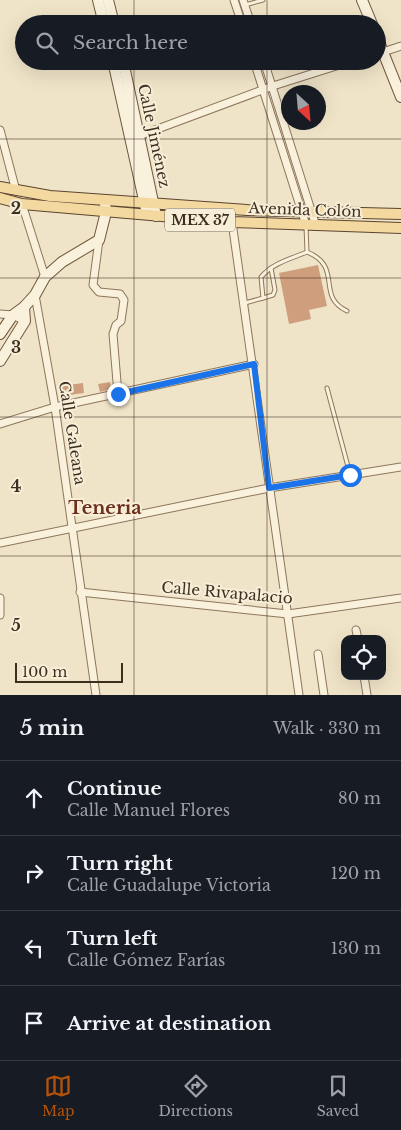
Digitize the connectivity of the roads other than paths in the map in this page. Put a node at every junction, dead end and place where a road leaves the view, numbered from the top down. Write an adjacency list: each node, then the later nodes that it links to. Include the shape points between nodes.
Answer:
1 (98, 0): 8 (street)
2 (108, 0): 9 (street)
3 (234, 0): 10 (street)
4 (263, 0): 6 (lane)
5 (362, 0): 11 (street)
6 (244, 3): 7 (street)
7 (248, 14)
8 (105, 15)
9 (109, 15)
10 (239, 15)
11 (368, 15)
12 (401, 46): 13 (street)
13 (386, 51)
14 (386, 66): 23 (street)
15 (116, 70): 22 (street, Calle Jiménez)
16 (123, 70): 22 (street, Calle Jiménez)
17 (256, 70): 21 (street)
18 (267, 70): 20 (street)
19 (324, 70): 20 (street)
20 (273, 86): 21 (street); 33 (street)
21 (262, 90): 25 (street); 33 (street)
22 (126, 98): 25 (street, Calle Jiménez)
23 (401, 98)
24 (0, 130): 27 (street)
25 (135, 137): 30 (street, Calle Jiménez)
26 (0, 187): 27 (main road, Avenida Colón / MEX 37)
27 (16, 191): 29 (main road, Avenida Colón / MEX 37)
28 (0, 198): 31 (main road, Avenida Colón / MEX 37)
29 (105, 200): 30 (main road, Avenida Colón / MEX 37); 32 (street)
30 (149, 203): 33 (main road, Avenida Colón / MEX 37); 35 (street, Calle Jiménez)
31 (22, 204): 32 (main road, Avenida Colón / MEX 37); 42 (street)
32 (106, 212): 35 (main road, Avenida Colón / MEX 37); 39 (street)
33 (308, 212): 34 (main road, Avenida Colón / MEX 37); 37 (street)
34 (401, 214)
35 (151, 216): 36 (main road, Avenida Colón / MEX 37)
36 (232, 222): 37 (main road, Avenida Colón / MEX 37); 45 (street)
37 (311, 225): 38 (main road, Avenida Colón / MEX 37); 40 (lane)
38 (401, 228)
39 (99, 240): 42 (street); 55 (street, via 93,285 99,292 120,294 124,300 121,321 116,324 113,334)
40 (307, 252): 41 (lane); 47 (lane, via 320,257 325,263 333,301)
41 (272, 268): 44 (lane, via 261,277); 44 (lane, via 275,290 273,295)
42 (45, 276): 43 (street)
43 (35, 295): 46 (street); 56 (street, Calle Galeana)
44 (263, 298): 45 (lane)
45 (245, 302): 53 (street)
46 (24, 307): 49 (street); 50 (street)
47 (347, 311)
48 (0, 314): 49 (street)
49 (13, 315): 50 (street); 51 (street)
50 (25, 320): 52 (street)
51 (0, 334)
52 (0, 361)
53 (254, 364): 55 (street); 60 (street)
54 (327, 388): 59 (lane)
55 (118, 394): 56 (street)
56 (55, 407): 57 (street); 61 (street, Calle Galeana)
57 (0, 424)
58 (401, 467): 59 (street)
59 (350, 475): 60 (street)
60 (269, 488): 61 (street); 66 (street)
61 (72, 529): 62 (street); 63 (street, Calle Galeana)
62 (0, 543)
63 (80, 592): 66 (street, Calle Rivapalacio); 72 (street, Calle Galeana)
64 (0, 598): 67 (street)
65 (401, 598): 66 (street, Calle Rivapalacio)
66 (288, 614): 73 (street)
67 (0, 615)
68 (356, 630): 69 (street)
69 (357, 635)
70 (318, 654): 74 (street)
71 (365, 680): 75 (street)
72 (96, 695)
73 (299, 695)
74 (324, 695)
75 (367, 695)

